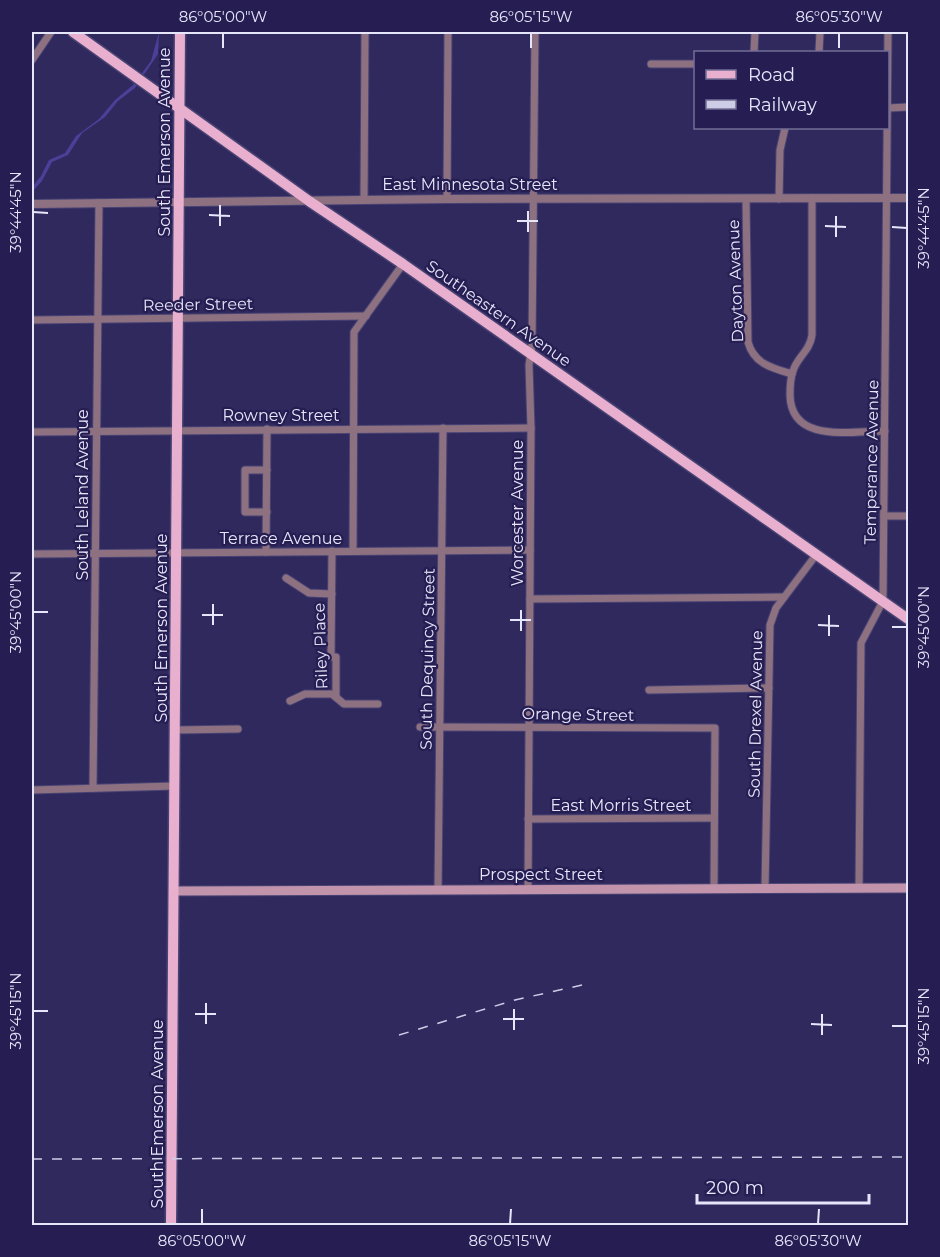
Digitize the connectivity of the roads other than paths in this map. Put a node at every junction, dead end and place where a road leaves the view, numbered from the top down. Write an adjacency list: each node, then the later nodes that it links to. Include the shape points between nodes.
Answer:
1 (51, 32): 13 (street)
2 (73, 32): 16 (main road, Southeastern Avenue)
3 (180, 32): 16 (main road, South Emerson Avenue)
4 (365, 32): 26 (street)
5 (448, 32): 21 (street)
6 (535, 32): 22 (street, Worcester Avenue)
7 (754, 32): 10 (street)
8 (820, 32): 11 (street)
9 (888, 32): 12 (street, Temperance Avenue)
10 (754, 51)
11 (819, 51)
12 (888, 51)
13 (32, 60)
14 (651, 64): 15 (street)
15 (694, 64)
16 (180, 106): 29 (main road, Southeastern Avenue); 30 (main road, South Emerson Avenue)
17 (889, 108): 18 (street)
18 (909, 108)
19 (785, 129): 28 (street)
20 (888, 129): 24 (street, Temperance Avenue)
21 (447, 198): 22 (street, East Minnesota Street); 26 (street, East Minnesota Street)
22 (534, 198): 27 (street, East Minnesota Street); 38 (street, Worcester Avenue)
23 (812, 198): 24 (street, East Minnesota Street); 28 (street, East Minnesota Street); 39 (street, via 812,335)
24 (887, 198): 25 (street, East Minnesota Street); 46 (street, Temperance Avenue)
25 (909, 198)
26 (364, 199): 29 (street, East Minnesota Street)
27 (746, 199): 28 (street, East Minnesota Street); 39 (street, Dayton Avenue, via 748,342 761,363)
28 (779, 199)
29 (309, 201): 30 (street, East Minnesota Street); 33 (main road, Southeastern Avenue)
30 (179, 202): 31 (street, East Minnesota Street); 35 (main road, South Emerson Avenue)
31 (99, 203): 32 (street, East Minnesota Street); 36 (street, South Leland Avenue)
32 (32, 204)
33 (403, 264): 34 (street); 38 (main road, Southeastern Avenue)
34 (366, 316): 35 (street, Reeder Street); 40 (street, via 354,332)
35 (178, 318): 36 (street, Reeder Street); 43 (main road, South Emerson Avenue)
36 (97, 319): 37 (street, Reeder Street); 45 (street, South Leland Avenue)
37 (32, 320)
38 (531, 353): 42 (street, Worcester Avenue); 60 (main road, Southeastern Avenue)
39 (792, 374): 46 (street, via 791,403 805,426 818,431)
40 (354, 428): 41 (street, Rowney Street); 44 (street, Rowney Street); 55 (street)
41 (443, 428): 42 (street, Rowney Street); 56 (street, South Dequincy Street)
42 (531, 428): 52 (street, Worcester Avenue)
43 (177, 429): 44 (street, Rowney Street); 45 (street, Rowney Street); 53 (main road, South Emerson Avenue)
44 (267, 429): 48 (street)
45 (96, 431): 47 (street, Rowney Street); 58 (street, South Leland Avenue)
46 (885, 431): 50 (street, Temperance Avenue)
47 (32, 432)
48 (267, 470): 49 (street); 49 (street, via 245,470 245,512)
49 (267, 512): 57 (street)
50 (884, 516): 51 (street); 65 (street, Temperance Avenue)
51 (909, 516)
52 (530, 550): 56 (street, Terrace Avenue); 64 (street, Worcester Avenue)
53 (176, 551): 57 (street, Terrace Avenue); 58 (street, Terrace Avenue); 76 (main road, South Emerson Avenue)
54 (332, 551): 55 (street, Terrace Avenue); 57 (street, Terrace Avenue); 62 (street, Riley Place)
55 (353, 551): 56 (street, Terrace Avenue)
56 (442, 551): 73 (street, South Dequincy Street)
57 (266, 552)
58 (95, 553): 59 (street, Terrace Avenue); 78 (street, South Leland Avenue)
59 (32, 554)
60 (816, 555): 63 (street, South Drexel Avenue); 65 (main road, Southeastern Avenue)
61 (287, 584): 62 (street, Riley Place, via 309,593)
62 (332, 594): 69 (street, Riley Place, via 331,657 336,657)
63 (784, 597): 64 (street); 67 (street, South Drexel Avenue, via 770,625)
64 (530, 599): 74 (street, Worcester Avenue)
65 (883, 601): 66 (main road, Southeastern Avenue); 83 (street, Temperance Avenue, via 861,643)
66 (909, 619)
67 (769, 688): 68 (street); 82 (street, South Drexel Avenue)
68 (649, 690)
69 (336, 697): 70 (street, Riley Place, via 308,694); 71 (street, Riley Place, via 344,704)
70 (290, 702)
71 (378, 704)
72 (420, 727): 73 (street, Orange Street)
73 (441, 727): 74 (street, Orange Street); 87 (street, South Dequincy Street)
74 (529, 728): 80 (street, Orange Street, via 715,728); 81 (street, Worcester Avenue)
75 (238, 729): 76 (street)
76 (175, 730): 77 (main road, South Emerson Avenue)
77 (175, 786): 78 (street); 88 (main road, South Emerson Avenue)
78 (93, 788): 79 (street)
79 (32, 790)
80 (714, 818): 81 (street, East Morris Street); 86 (street)
81 (528, 819): 85 (street, Worcester Avenue)
82 (765, 888): 83 (main road, Prospect Street); 86 (main road, Prospect Street)
83 (859, 888): 84 (main road, Prospect Street)
84 (909, 888)
85 (528, 889): 86 (main road, Prospect Street); 87 (main road, Prospect Street)
86 (714, 889)
87 (438, 890): 88 (main road, Prospect Street)
88 (174, 891): 89 (main road, South Emerson Avenue)
89 (171, 1226)

